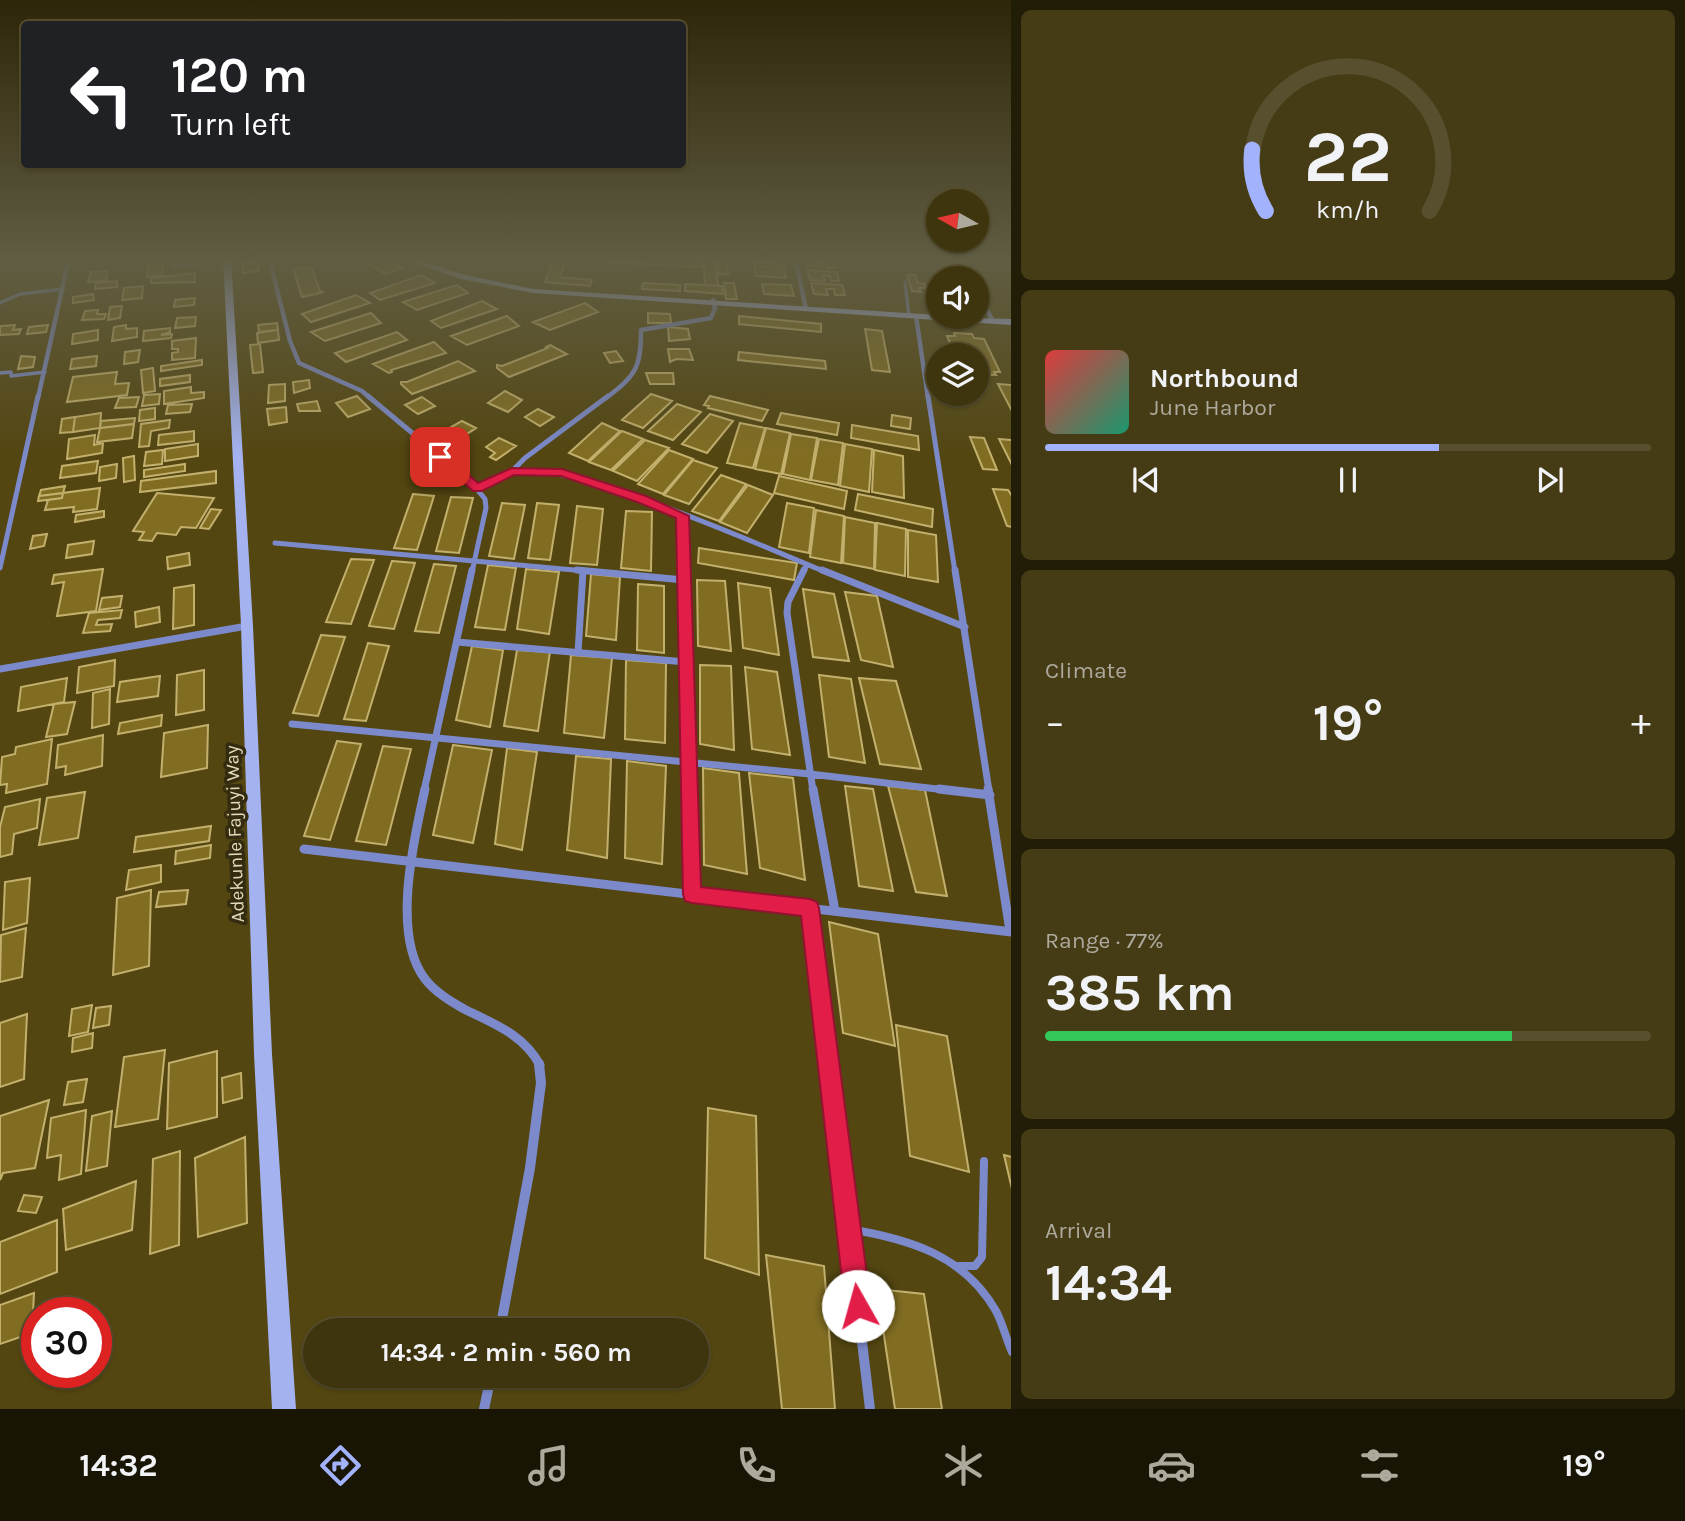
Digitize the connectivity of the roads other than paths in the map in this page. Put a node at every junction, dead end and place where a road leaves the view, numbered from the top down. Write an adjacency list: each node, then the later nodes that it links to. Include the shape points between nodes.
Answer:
1 (55, 324): 6 (street)
2 (231, 324): 17 (street, Adekunle Fajuyi Way)
3 (286, 324): 9 (street, via 299,363 362,391)
4 (684, 324): 8 (street, via 641,330 641,359 631,379)
5 (914, 324): 18 (street)
6 (45, 372): 7 (lane); 14 (street)
7 (0, 373)
8 (512, 471): 9 (street); 10 (street, via 562,473)
9 (477, 488): 12 (street, via 486,508)
10 (682, 516): 13 (street); 16 (street)
11 (275, 544): 12 (street)
12 (474, 561): 15 (street); 19 (street)
13 (807, 565): 18 (street); 26 (street, via 787,613)
14 (0, 568)
15 (583, 571): 16 (street); 20 (street)
16 (684, 580): 21 (street)
17 (247, 626): 22 (street); 40 (street, Adekunle Fajuyi Way, via 263,1054)
18 (965, 627): 27 (street)
19 (457, 642): 20 (street); 24 (street)
20 (578, 653): 21 (street)
21 (686, 662): 25 (street)
22 (0, 669)
23 (292, 724): 24 (street)
24 (436, 736): 25 (street); 29 (street)
25 (688, 764): 26 (street); 30 (street)
26 (810, 774): 27 (street); 32 (street)
27 (990, 796): 33 (street)
28 (304, 849): 29 (street)
29 (409, 862): 30 (street); 37 (street, via 415,959 426,979 468,1013 527,1042 540,1066 534,1146)
30 (692, 894): 31 (street)
31 (810, 908): 32 (street); 35 (street)
32 (835, 911): 33 (street)
33 (1011, 931)
34 (984, 1161): 36 (lane, via 982,1257 975,1266)
35 (849, 1229): 36 (lane, via 932,1248); 42 (street)
36 (957, 1266): 38 (lane, via 997,1312)
37 (502, 1318)
38 (1011, 1352)
39 (488, 1388): 41 (street)
40 (284, 1409)
41 (484, 1409)
42 (870, 1409)

